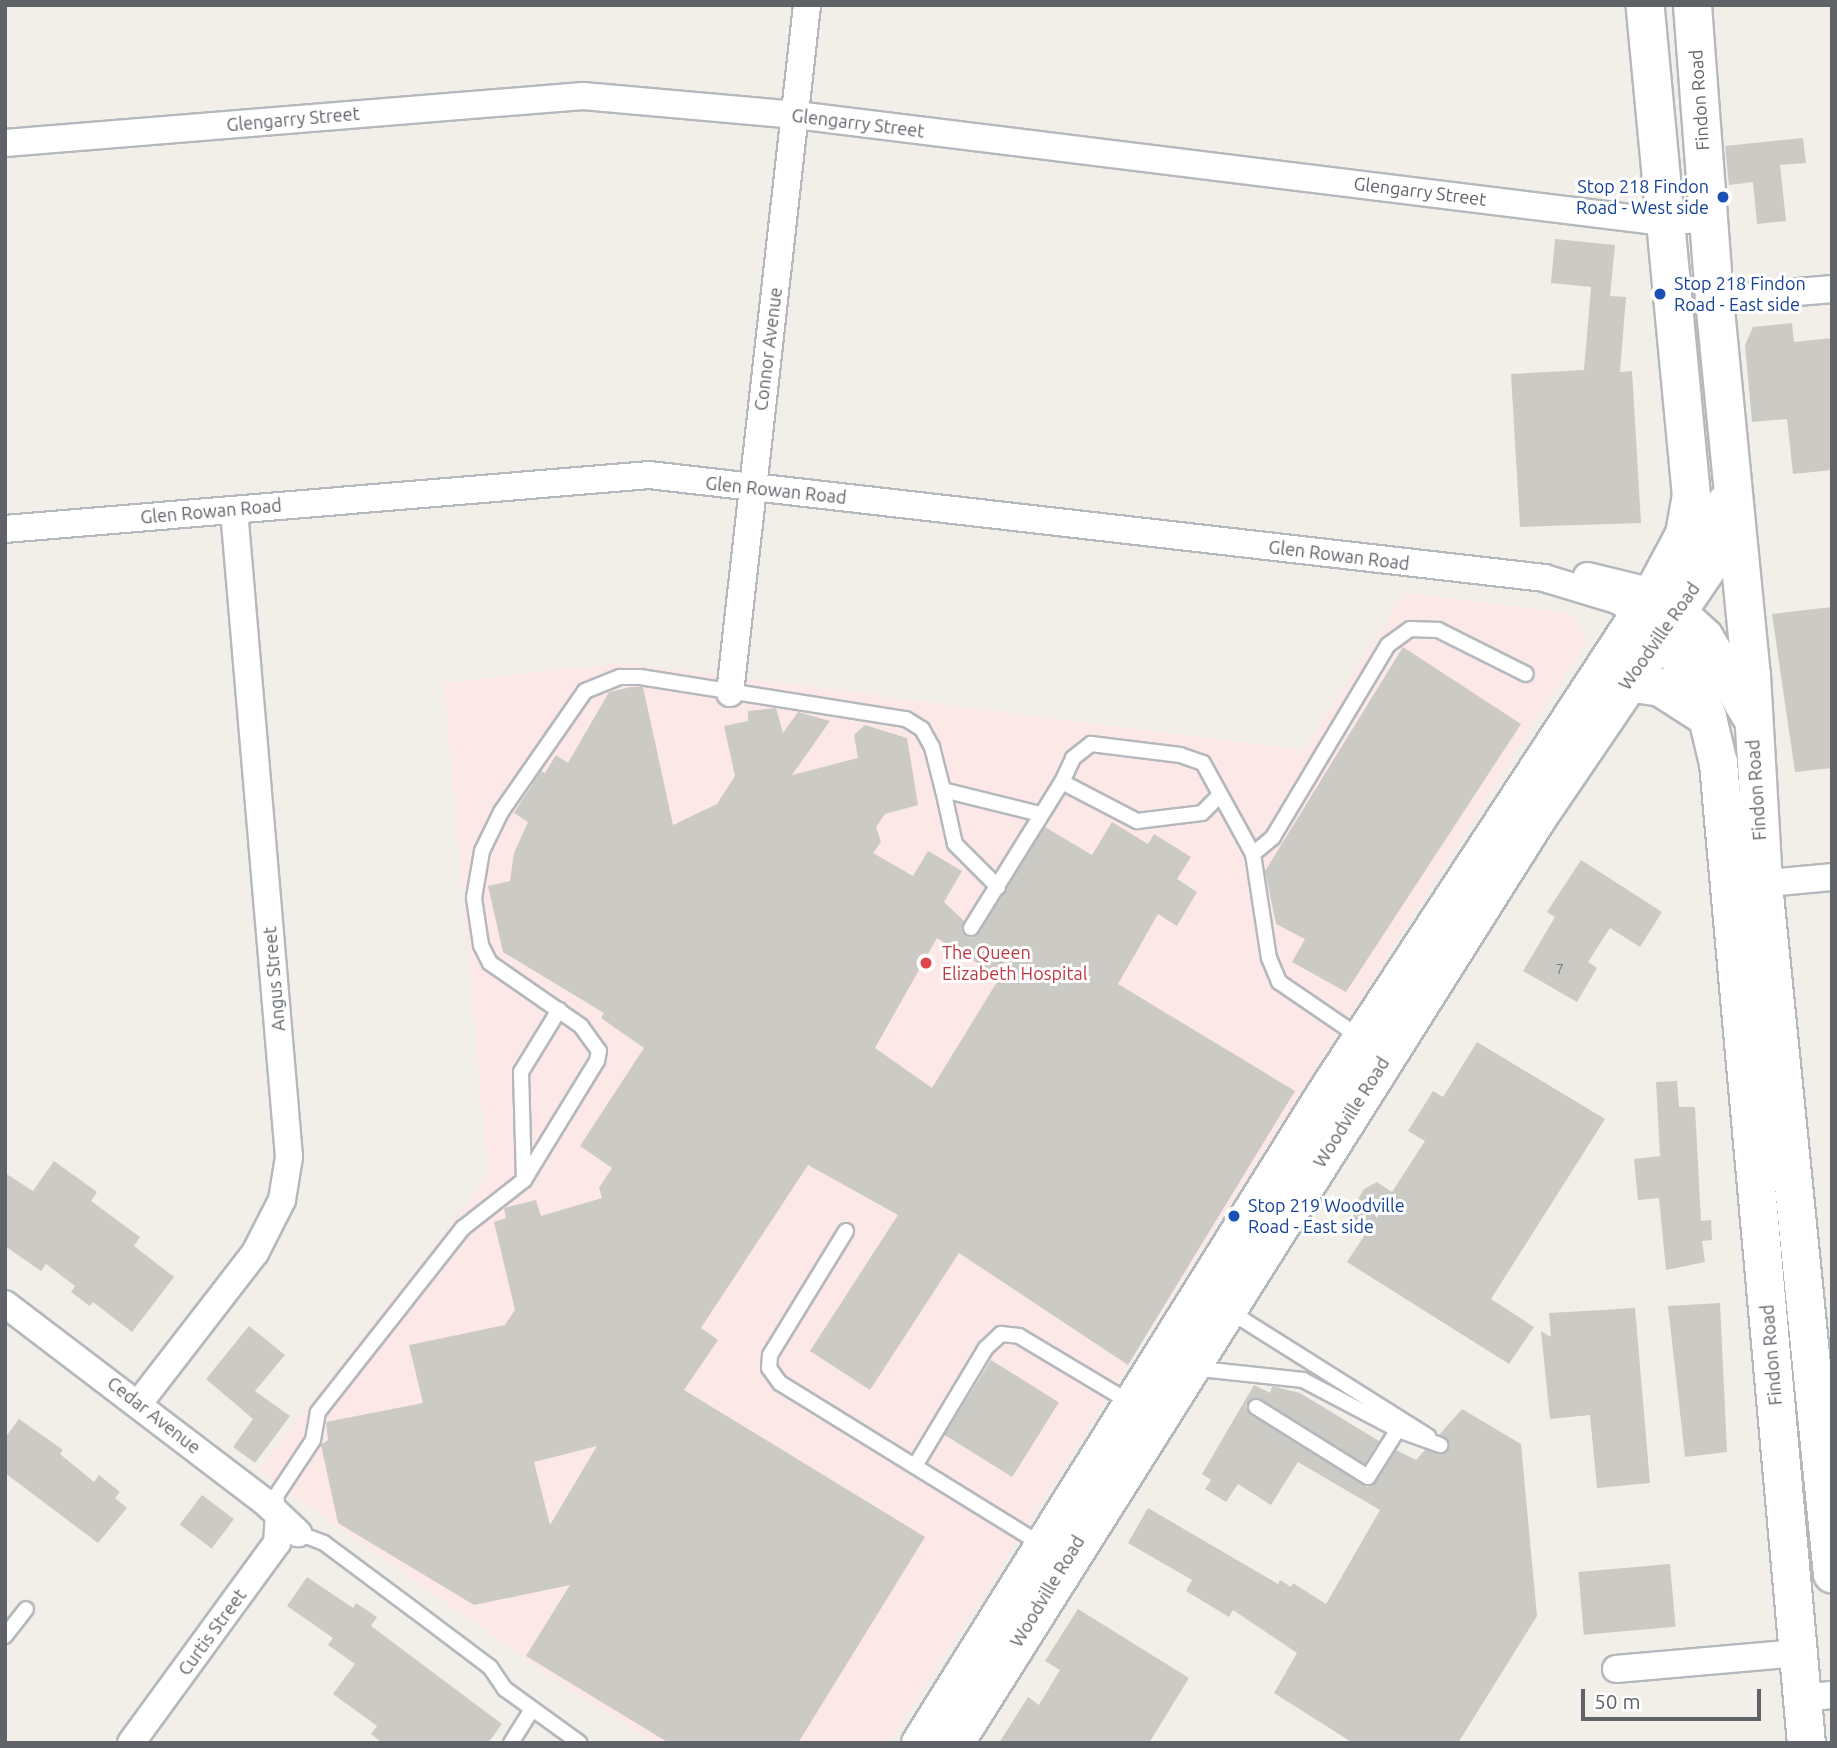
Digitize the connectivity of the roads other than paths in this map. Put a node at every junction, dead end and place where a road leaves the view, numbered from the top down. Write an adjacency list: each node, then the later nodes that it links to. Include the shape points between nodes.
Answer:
1 (807, 5): 4 (street, Connor Avenue)
2 (1645, 5): 7 (main road)
3 (1692, 5): 6 (main road, Findon Road)
4 (796, 115): 5 (street, Glengarry Street, via 583,96); 7 (street, Glengarry Street); 11 (street, Connor Avenue)
5 (5, 143)
6 (1707, 218): 7 (street, Glengarry Street); 9 (main road, Findon Road)
7 (1664, 222): 14 (main road, via 1690,496 1684,534)
8 (1832, 289): 9 (street)
9 (1714, 299): 10 (main road, Findon Road)
10 (1732, 477): 14 (main road, Woodville Road, via 1707,567); 18 (main road, Findon Road)
11 (752, 488): 12 (street, Glen Rowan Road, via 620,475); 14 (street, Glen Rowan Road, via 1544,578 1571,573); 17 (street, Connor Avenue)
12 (234, 510): 13 (street, Glen Rowan Road); 38 (street, Angus Street, via 289,1157 282,1199 255,1253)
13 (5, 529)
14 (1657, 612): 16 (main road, Woodville Road); 18 (main road, via 1704,637); 19 (main road, Findon Road); 30 (main road, Woodville Road)
15 (1526, 674): 24 (lane, via 1438,630 1410,629 1388,645 1273,836)
16 (1626, 682): 19 (main road, via 1660,687); 30 (main road, Woodville Road)
17 (730, 693): 21 (lane, via 906,719 922,729 932,747); 29 (lane, via 640,677 620,677 592,687 501,812 476,874 474,898 481,945 490,963 506,977)
18 (1751, 716): 26 (main road, Findon Road)
19 (1707, 717): 26 (main road, Findon Road)
20 (1062, 782): 22 (lane, via 1137,821 1202,813); 22 (lane, via 1073,758 1091,744 1180,755 1203,763); 23 (lane)
21 (943, 790): 23 (lane); 27 (lane, via 955,844)
22 (1220, 795): 24 (lane)
23 (1040, 814): 27 (lane)
24 (1253, 854): 30 (lane, via 1269,958 1279,982)
25 (1832, 877): 26 (street)
26 (1746, 885): 36 (main road, Findon Road); 37 (main road, Findon Road)
27 (998, 887): 28 (lane)
28 (971, 928)
29 (559, 1010): 31 (lane, via 521,1072); 31 (lane, via 581,1026 599,1051 576,1100)
30 (1374, 1047): 34 (main road, Woodville Road); 39 (main road, Woodville Road)
31 (524, 1180): 43 (lane, via 463,1228 318,1412 313,1440 276,1496)
32 (846, 1231): 42 (lane, via 770,1355 769,1368 780,1383)
33 (5, 1304): 38 (street, Cedar Avenue)
34 (1225, 1309): 35 (main road, Woodville Road); 41 (lane)
35 (1186, 1367): 41 (lane, via 1303,1380); 44 (main road, Woodville Road)
36 (1823, 1386): 37 (street); 45 (main road, Findon Road)
37 (1773, 1390): 48 (main road, Findon Road)
38 (139, 1403): 43 (street, Cedar Avenue)
39 (1131, 1403): 42 (lane, via 1019,1336 1001,1334 986,1348); 44 (main road, Woodville Road)
40 (1256, 1407): 41 (lane, via 1368,1477)
41 (1401, 1424)
42 (915, 1466): 44 (lane)
43 (289, 1525): 51 (lane, via 324,1543 414,1609 490,1667 505,1689); 52 (street, Curtis Street)
44 (1051, 1556): 55 (main road, Woodville Road); 56 (main road, Woodville Road)
45 (1832, 1574)
46 (26, 1609): 47 (lane)
47 (5, 1636)
48 (1798, 1653): 49 (street); 50 (main road, Findon Road)
49 (1616, 1669)
50 (1817, 1696): 57 (main road, Findon Road)
51 (533, 1709): 53 (lane); 54 (lane)
52 (131, 1743)
53 (511, 1743)
54 (580, 1743)
55 (919, 1743)
56 (954, 1743)
57 (1806, 1743)

